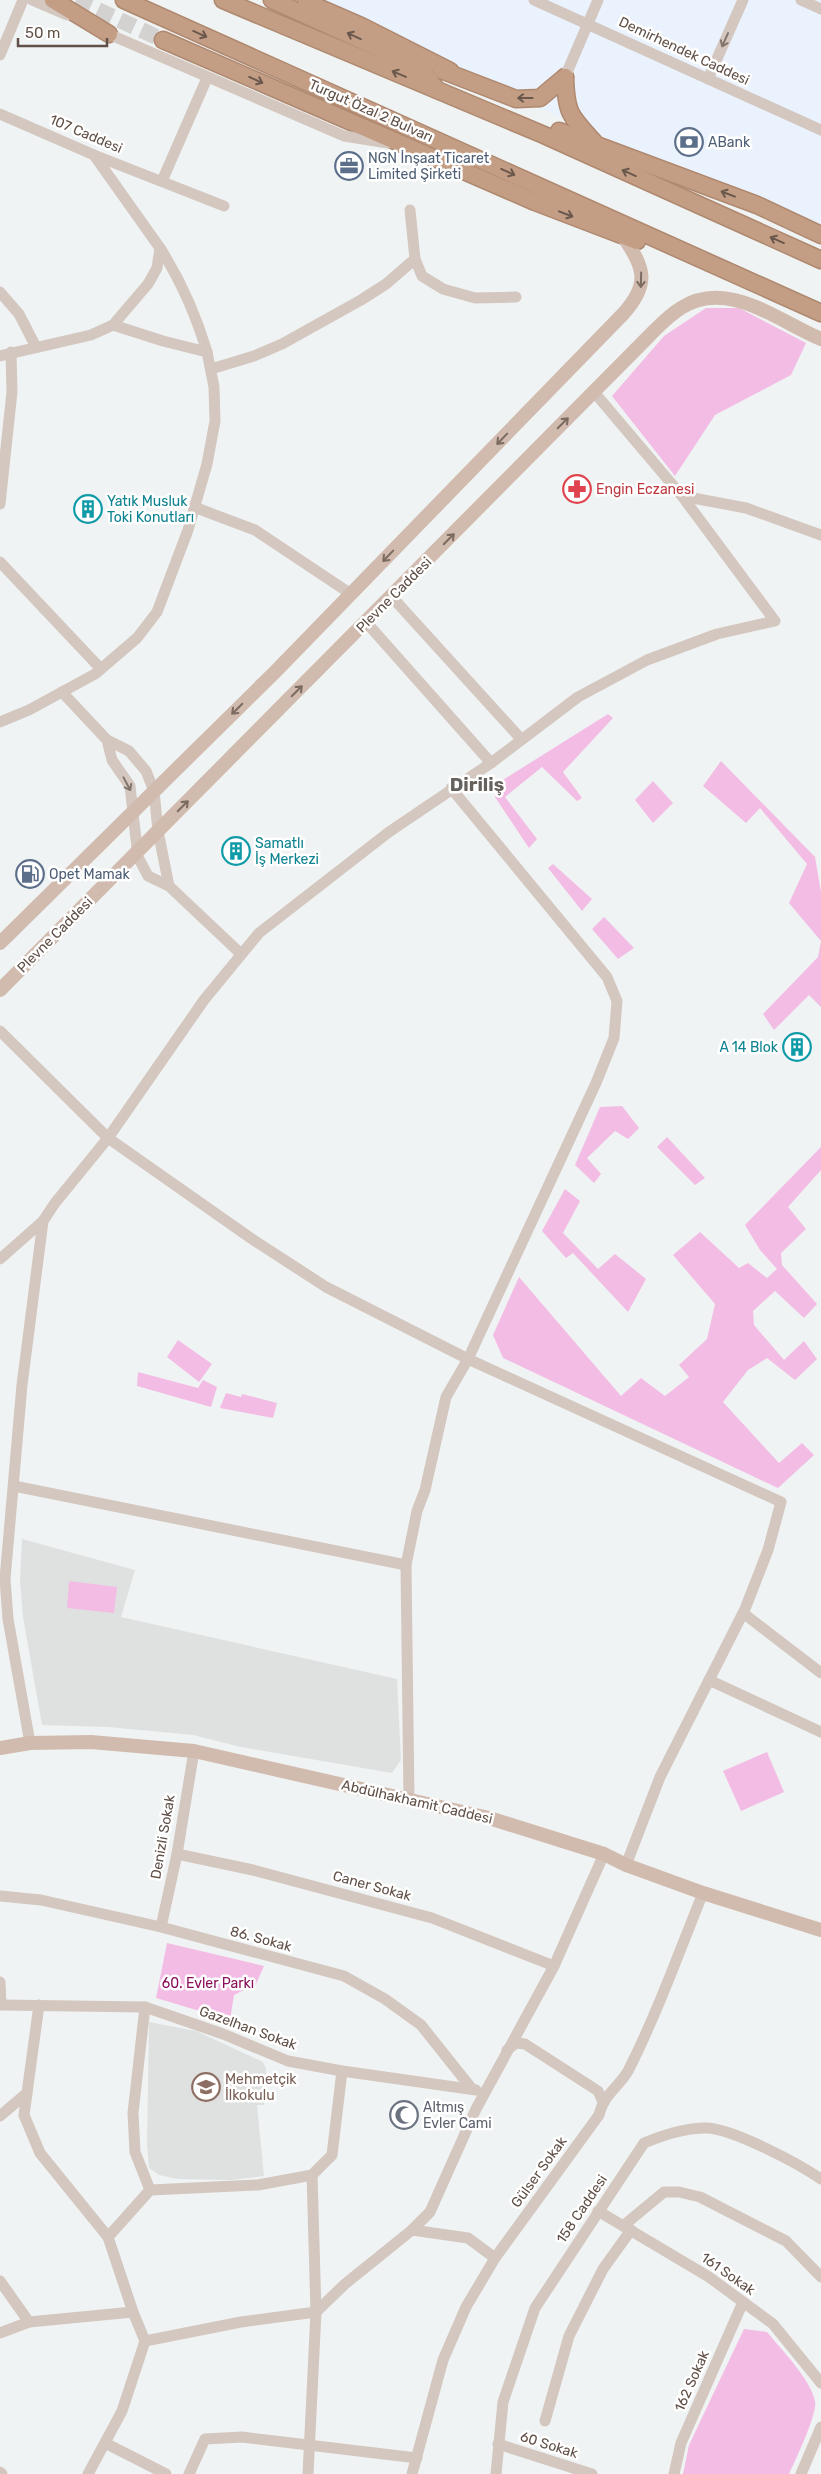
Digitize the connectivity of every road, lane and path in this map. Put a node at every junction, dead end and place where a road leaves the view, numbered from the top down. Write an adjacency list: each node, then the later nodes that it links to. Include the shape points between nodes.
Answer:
1 (23, 0): 16 (street)
2 (32, 0): 14 (street)
3 (53, 0): 14 (highway)
4 (124, 0): 37 (highway, Turgut Özal 2 Bulvarı, one-way to 37)
5 (223, 0): 22 (highway, one-way to 5)
6 (272, 0): 17 (highway, one-way to 6)
7 (300, 0): 18 (highway)
8 (534, 0): 13 (street, Demirhendek Caddesi)
9 (598, 0): 13 (street)
10 (743, 0): 21 (street, one-way to 21)
11 (802, 0): 12 (street)
12 (821, 9)
13 (589, 24): 19 (street); 21 (street, Demirhendek Caddesi)
14 (109, 34): 20 (street)
15 (163, 40): 26 (highway, Turgut Özal 2 Bulvarı, one-way to 26)
16 (0, 55)
17 (416, 65): 18 (highway); 22 (highway)
18 (450, 71): 19 (highway, one-way to 18, via 540,98 516,98)
19 (566, 76): 25 (highway, via 566,100 571,117)
20 (207, 78): 26 (street, via 344,136); 28 (street)
21 (708, 79): 24 (street, Demirhendek Caddesi)
22 (438, 90): 25 (highway); 35 (highway, one-way to 22)
23 (0, 114): 27 (street, 107 Caddesi)
24 (821, 130)
25 (594, 143): 31 (highway, one-way to 25, via 757,205)
26 (407, 147): 32 (highway, Turgut Özal 2 Bulvarı, one-way to 32)
27 (94, 154): 28 (street, 107 Caddesi); 33 (street)
28 (162, 181): 29 (street, 107 Caddesi)
29 (224, 206)
30 (410, 210): 34 (street)
31 (821, 235)
32 (623, 236): 37 (highway, Turgut Özal 2 Bulvarı); 53 (main road, one-way to 53, via 635,254 642,275 642,285 634,302)
33 (160, 248): 41 (street, via 157,268 148,284); 44 (street, via 197,319)
34 (415, 258): 38 (street, via 422,276 443,289 475,298); 46 (street, via 369,295 282,344)
35 (821, 260)
36 (0, 292): 43 (street, via 19,314)
37 (781, 296): 39 (highway, Turgut Özal 2 Bulvarı); 40 (highway, Turgut Özal 2 Bulvarı)
38 (516, 297)
39 (821, 313)
40 (821, 323)
41 (113, 325): 43 (street, via 91,335); 44 (street)
42 (821, 339): 47 (main road, Plevne Caddesi, via 748,304 718,296 705,298 680,308)
43 (36, 347): 45 (street)
44 (207, 352): 46 (street)
45 (5, 354): 49 (street, via 12,392)
46 (211, 369): 50 (street, via 214,421 207,464)
47 (594, 392): 48 (street); 54 (main road, Plevne Caddesi, one-way to 47)
48 (682, 496): 51 (street, via 746,508); 59 (street, via 775,621 717,634 647,660 578,697)
49 (0, 504)
50 (194, 507): 53 (street, via 255,530); 56 (street, via 157,612 137,638)
51 (821, 534)
52 (0, 562): 56 (street)
53 (351, 594): 63 (main road, one-way to 63)
54 (392, 597): 55 (main road, Plevne Caddesi); 59 (street)
55 (366, 622): 61 (street); 65 (main road, Plevne Caddesi, one-way to 55)
56 (101, 669): 57 (street)
57 (62, 692): 58 (street); 60 (street)
58 (0, 722)
59 (521, 739): 61 (street)
60 (107, 740): 63 (street, via 129,751 146,770); 64 (street, one-way to 64, via 112,760 130,786)
61 (491, 763): 62 (street)
62 (451, 788): 69 (street, via 388,832 267,927); 75 (street, via 608,977 617,1001 614,1038 596,1083)
63 (154, 791): 64 (main road); 65 (street)
64 (134, 811): 66 (street); 68 (main road)
65 (158, 831): 66 (main road, Plevne Caddesi); 67 (street)
66 (137, 852): 67 (street, via 148,876); 70 (main road, Plevne Caddesi)
67 (169, 886): 69 (street)
68 (0, 943)
69 (241, 954): 72 (street, via 204,1000)
70 (0, 990)
71 (0, 1031): 72 (street)
72 (108, 1138): 73 (street); 75 (street, via 326,1287)
73 (43, 1221): 74 (street); 76 (street, via 22,1385)
74 (0, 1259)
75 (468, 1359): 77 (street, via 446,1397); 78 (street, via 781,1502 768,1550)
76 (14, 1486): 77 (street); 82 (street, via 5,1580 7,1610)
77 (406, 1565): 85 (street)
78 (743, 1613): 79 (street); 80 (street)
79 (821, 1673)
80 (709, 1680): 81 (street); 88 (street, via 660,1778)
81 (821, 1732)
82 (30, 1743): 83 (main road, Abdülhakhamit Caddesi); 84 (main road, Abdülhakhamit Caddesi, via 91,1742)
83 (0, 1748)
84 (194, 1751): 85 (main road, Abdülhakhamit Caddesi); 86 (street, Denizli Sokak)
85 (409, 1800): 87 (main road, Abdülhakhamit Caddesi, via 489,1818)
86 (177, 1854): 91 (street, Denizli Sokak); 93 (street, Caner Sokak, via 254,1870 432,1918)
87 (604, 1854): 88 (main road, Abdülhakhamit Caddesi); 93 (street)
88 (626, 1865): 89 (main road, Abdülhakhamit Caddesi)
89 (702, 1893): 92 (main road, Abdülhakhamit Caddesi); 103 (street, Gülser Sokak, via 626,2073)
90 (0, 1896): 91 (street, 86. Sokak, via 41,1900)
91 (161, 1927): 100 (street, 86. Sokak, via 344,1976 385,1999 421,2025)
92 (820, 1931)
93 (554, 1966): 98 (street)
94 (0, 1982): 95 (street)
95 (0, 2004): 96 (street, Gazelhan Sokak)
96 (40, 2005): 97 (street, Gazelhan Sokak); 102 (street)
97 (145, 2007): 99 (street, Gazelhan Sokak, via 288,2061); 107 (street, via 134,2113 135,2152)
98 (507, 2050): 101 (street); 103 (street, via 516,2043 525,2044 598,2091)
99 (342, 2071): 100 (street, Gazelhan Sokak); 105 (street, via 332,2155)
100 (472, 2089): 101 (street, Gazelhan Sokak)
101 (485, 2092): 110 (street, via 430,2212)
102 (27, 2093): 104 (street); 111 (street, via 24,2115 40,2153)
103 (602, 2102): 112 (street, Gülser Sokak, via 599,2115)
104 (0, 2116)
105 (312, 2175): 107 (street, via 258,2185); 117 (street)
106 (821, 2179): 108 (street, 158 Caddesi, via 754,2142 708,2128 673,2131 644,2144)
107 (150, 2190): 111 (street)
108 (598, 2211): 109 (street, 161 Sokak); 126 (street, 158 Caddesi, via 535,2308 506,2392)
109 (627, 2228): 113 (street, via 664,2192 700,2197 786,2241); 115 (street, 161 Sokak, via 709,2277); 122 (street, via 569,2336)
110 (412, 2230): 112 (street, via 468,2238); 117 (street)
111 (108, 2237): 116 (street)
112 (495, 2258): 127 (street, Gülser Sokak, via 466,2306 443,2360)
113 (821, 2277)
114 (0, 2281): 118 (street)
115 (743, 2302): 121 (street, 161 Sokak, via 773,2324); 135 (street, 162 Sokak, via 681,2443)
116 (133, 2312): 118 (street); 120 (street)
117 (316, 2312): 120 (street, via 241,2322); 125 (street)
118 (29, 2322): 119 (street)
119 (0, 2333)
120 (145, 2341): 124 (street, via 122,2411)
121 (821, 2383)
122 (545, 2421)
123 (821, 2427): 136 (street)
124 (105, 2443): 128 (street); 129 (street)
125 (310, 2444): 127 (street); 130 (street, via 242,2437 205,2439); 131 (street)
126 (498, 2444): 133 (street, 158 Caddesi); 134 (street, 60 Sokak)
127 (416, 2458): 132 (street, Gülser Sokak)
128 (88, 2474)
129 (166, 2474)
130 (189, 2474)
131 (308, 2474)
132 (412, 2474)
133 (496, 2474)
134 (592, 2474)
135 (674, 2474)
136 (801, 2474)

